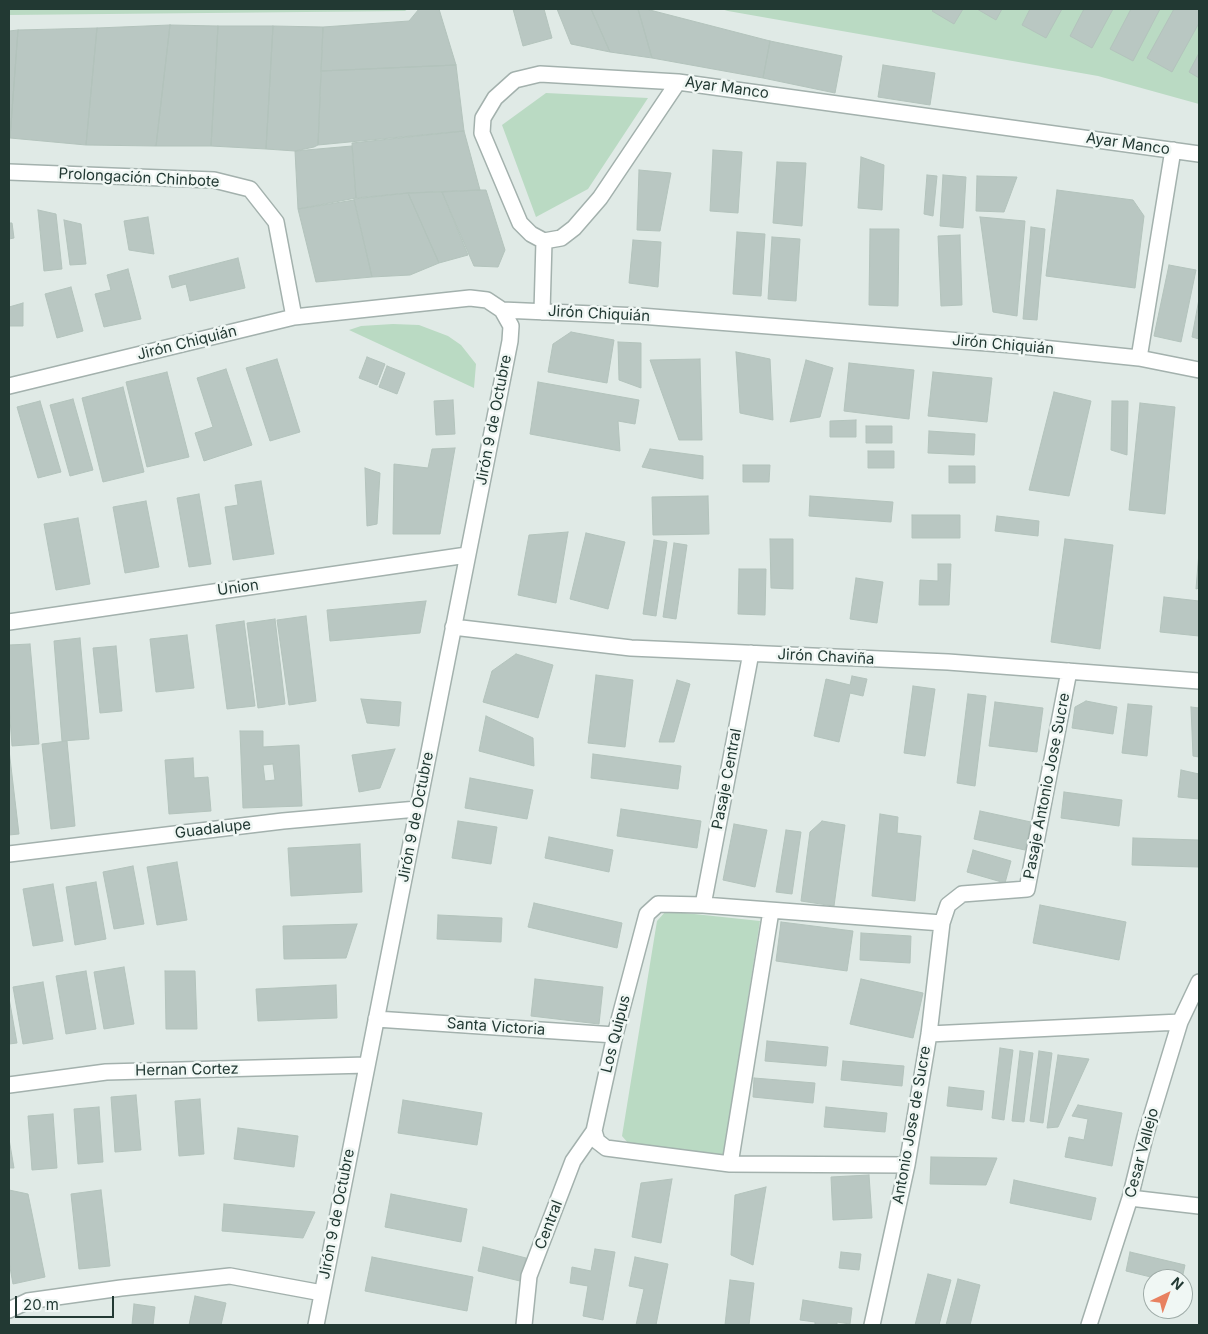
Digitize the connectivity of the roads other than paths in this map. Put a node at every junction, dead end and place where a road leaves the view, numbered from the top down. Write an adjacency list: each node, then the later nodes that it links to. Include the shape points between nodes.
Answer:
1 (678, 82): 2 (street, Ayar Manco); 5 (street, via 600,198 574,228 561,238); 5 (street, Ayar Manco, via 540,74 515,80 495,98 483,118 482,133 520,222)
2 (1173, 150): 3 (street, Ayar Manco); 9 (street)
3 (1199, 154)
4 (9, 172): 8 (street, Prolongación Chinbote, via 214,180 250,189 276,222)
5 (544, 242): 7 (street)
6 (502, 310): 7 (street, Jirón Chiquián); 8 (street, Jirón Chiquián, via 487,300 470,298); 12 (street, Jirón 9 de Octubre, via 510,326 510,341)
7 (542, 312): 9 (street, Jirón Chiquián, via 713,321)
8 (294, 317): 11 (street, Jirón Chiquián)
9 (1139, 358): 10 (street, Jirón Chiquián)
10 (1199, 370)
11 (9, 386)
12 (467, 555): 13 (street, Union); 14 (street, Jirón 9 de Octubre)
13 (9, 622)
14 (453, 627): 15 (street, Jirón Chaviña, via 631,648); 18 (street, Jirón 9 de Octubre)
15 (751, 653): 16 (street, Jirón Chaviña); 20 (street, Pasaje Central)
16 (1069, 671): 17 (street, Jirón Chaviña); 22 (street, Pasaje Antonio Jose Sucre, via 1028,889 962,894 948,905)
17 (1199, 681)
18 (417, 809): 19 (street, Guadalupe, via 283,821); 24 (street, Jirón 9 de Octubre)
19 (9, 854)
20 (703, 905): 21 (street, Los Quipus); 27 (street, Los Quipus, via 658,904 647,914)
21 (771, 911): 22 (street, Los Quipus); 31 (street)
22 (942, 923): 26 (street, Antonio Jose de Sucre)
23 (1199, 982): 25 (street, Cesar Vallejo)
24 (376, 1019): 27 (street, Santa Victoria); 28 (street, Jirón 9 de Octubre)
25 (1180, 1022): 26 (street); 33 (street, Cesar Vallejo)
26 (928, 1034): 32 (street, Antonio Jose de Sucre)
27 (615, 1035): 30 (street, Los Quipus)
28 (367, 1066): 29 (street, Hernan Cortez, via 106,1072); 35 (street, Jirón 9 de Octubre)
29 (9, 1086)
30 (594, 1132): 31 (street, via 597,1141 606,1148); 38 (street, Central, via 573,1161 529,1276)
31 (730, 1164): 32 (street)
32 (907, 1164): 39 (street, Antonio Jose de Sucre)
33 (1130, 1198): 34 (street); 40 (street, Cesar Vallejo)
34 (1199, 1206)
35 (322, 1293): 36 (street, via 230,1276 28,1302); 37 (street, Jirón 9 de Octubre)
36 (9, 1310)
37 (316, 1325)
38 (524, 1325)
39 (872, 1325)
40 (1089, 1325)

